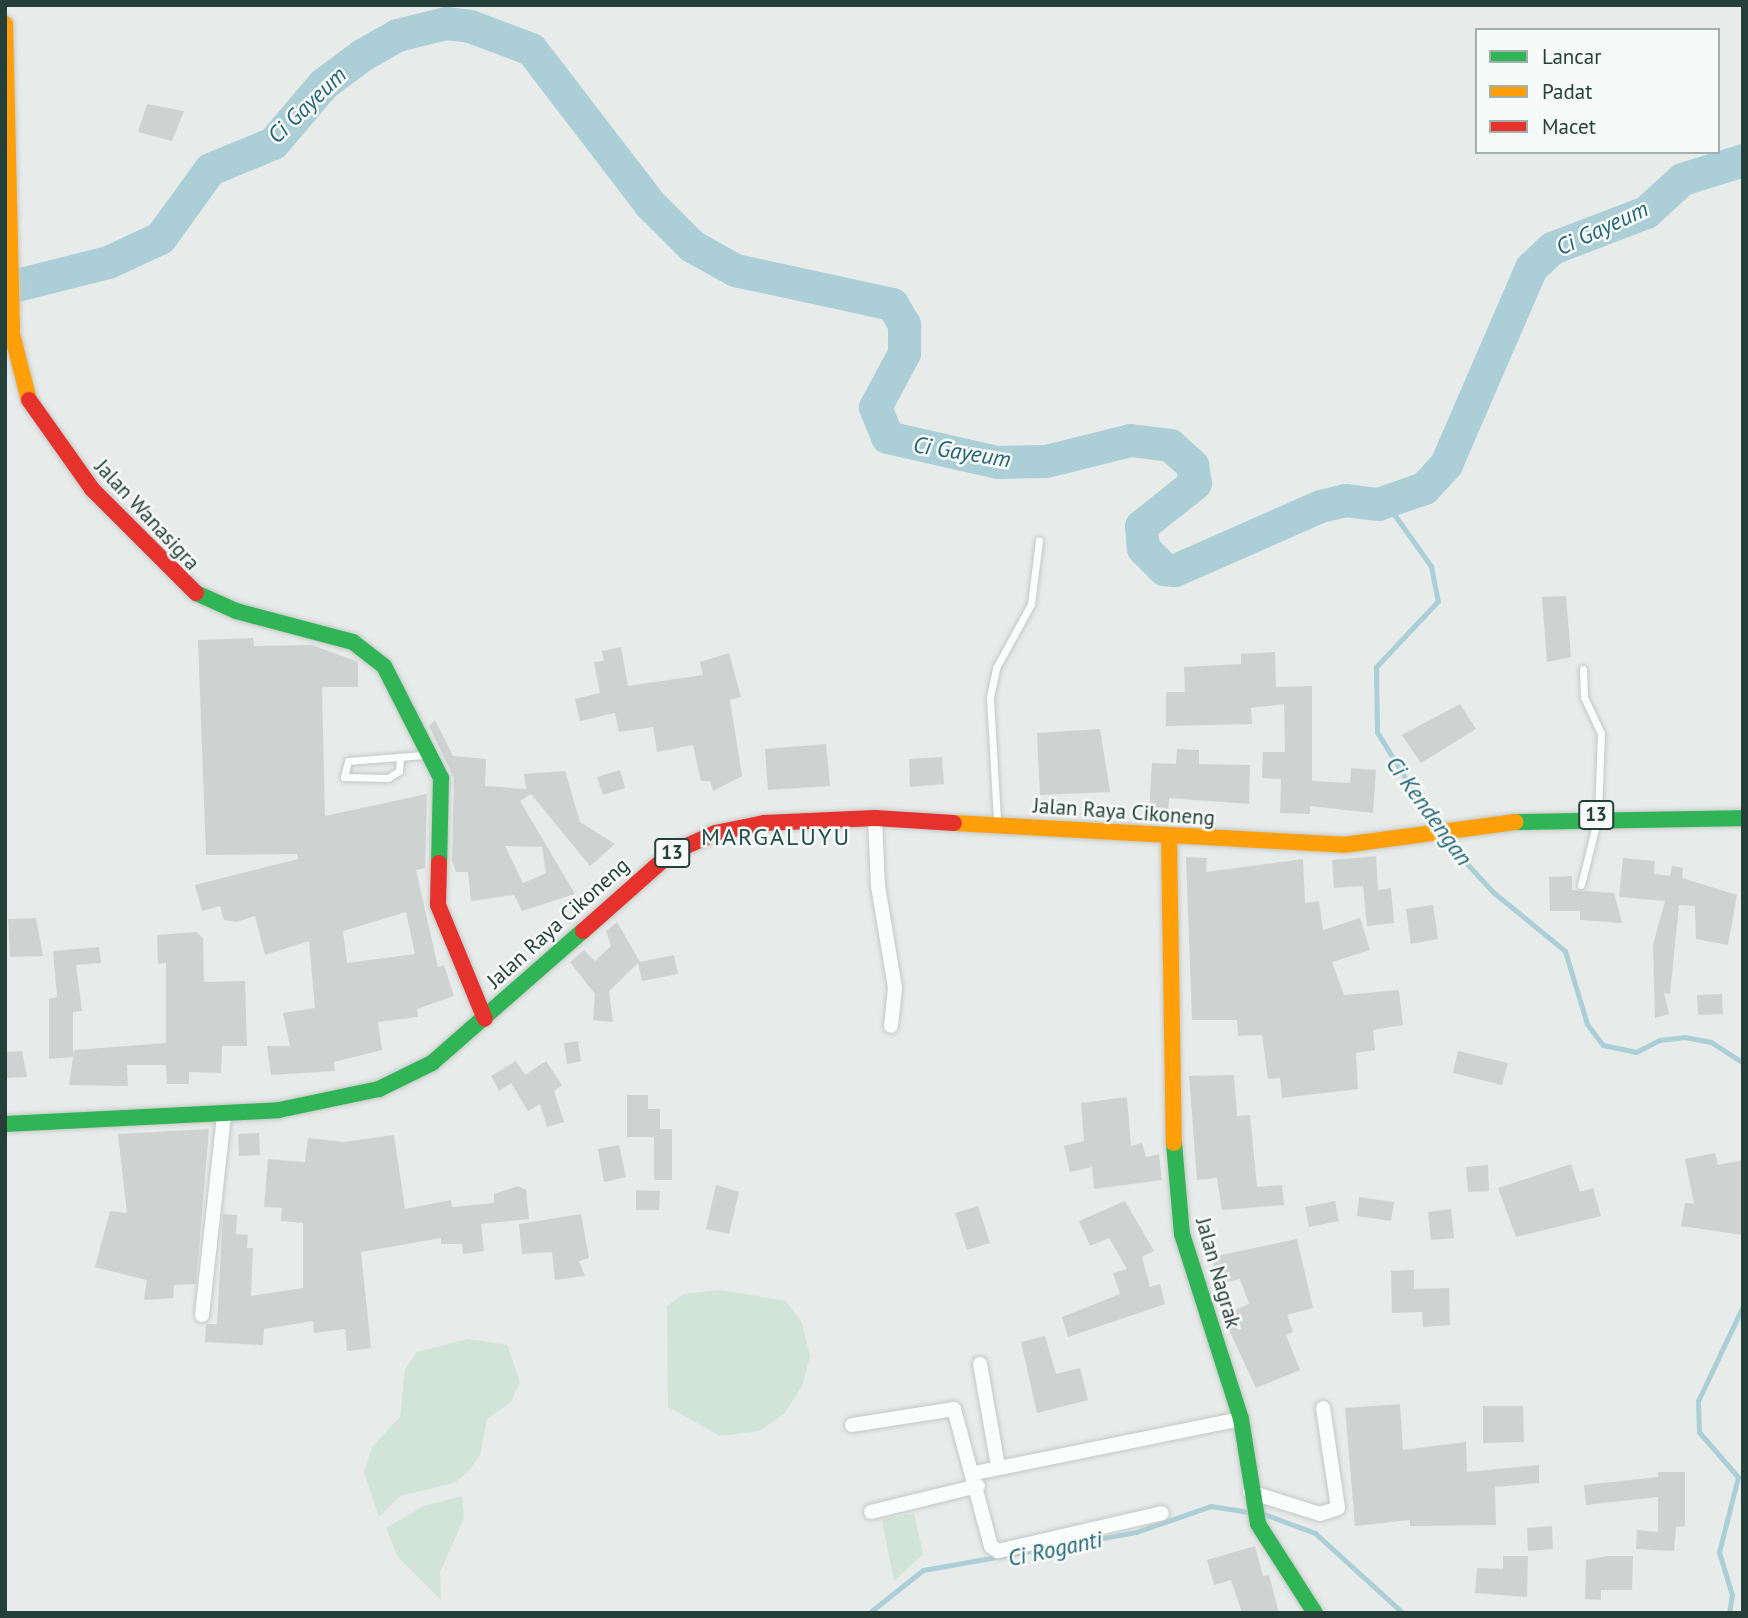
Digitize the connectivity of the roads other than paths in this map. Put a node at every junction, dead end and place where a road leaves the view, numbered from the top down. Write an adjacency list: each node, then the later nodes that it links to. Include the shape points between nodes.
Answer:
1 (5, 24): 4 (main road, Jalan Wanasigra, via 15,355 30,409 138,541 190,590 211,601 364,649 384,666)
2 (1039, 541): 9 (lane, via 1031,604 996,668 990,697)
3 (1583, 669): 6 (lane, via 1584,697 1601,733)
4 (433, 754): 5 (lane); 12 (main road, Jalan Wanasigra, via 442,802 438,905)
5 (400, 757): 5 (lane, via 399,771 388,778 344,777 348,761)
6 (1598, 814): 8 (main road, 13); 10 (main road, Jalan Raya Cikoneng / 13, via 1343,845); 11 (lane)
7 (875, 818): 9 (main road, Jalan Raya Cikoneng / 13); 12 (main road, Jalan Raya Cikoneng / 13, via 764,823 715,833 671,853); 13 (street, via 878,886 895,988)
8 (1743, 818)
9 (997, 824): 10 (main road, Jalan Raya Cikoneng / 13)
10 (1169, 838): 21 (main road, Jalan Nagrak, via 1175,1186 1185,1246)
11 (1581, 885)
12 (485, 1019): 14 (main road, Jalan Raya Cikoneng / 13, via 432,1063 379,1089 321,1104)
13 (891, 1026)
14 (224, 1115): 15 (main road, Jalan Raya Cikoneng / 13); 16 (street)
15 (5, 1124)
16 (202, 1315)
17 (980, 1364): 18 (street)
18 (983, 1404): 20 (street); 23 (street)
19 (1323, 1408): 25 (street, via 1338,1508 1320,1514)
20 (958, 1413): 22 (street, via 944,1406); 24 (street)
21 (1241, 1419): 23 (street); 25 (main road, Jalan Nagrak)
22 (852, 1424)
23 (998, 1466): 24 (street)
24 (976, 1479): 26 (street); 27 (street, via 992,1546 998,1551)
25 (1250, 1492): 28 (main road, Jalan Nagrak, via 1258,1524)
26 (871, 1512)
27 (1162, 1513)
28 (1315, 1613)

